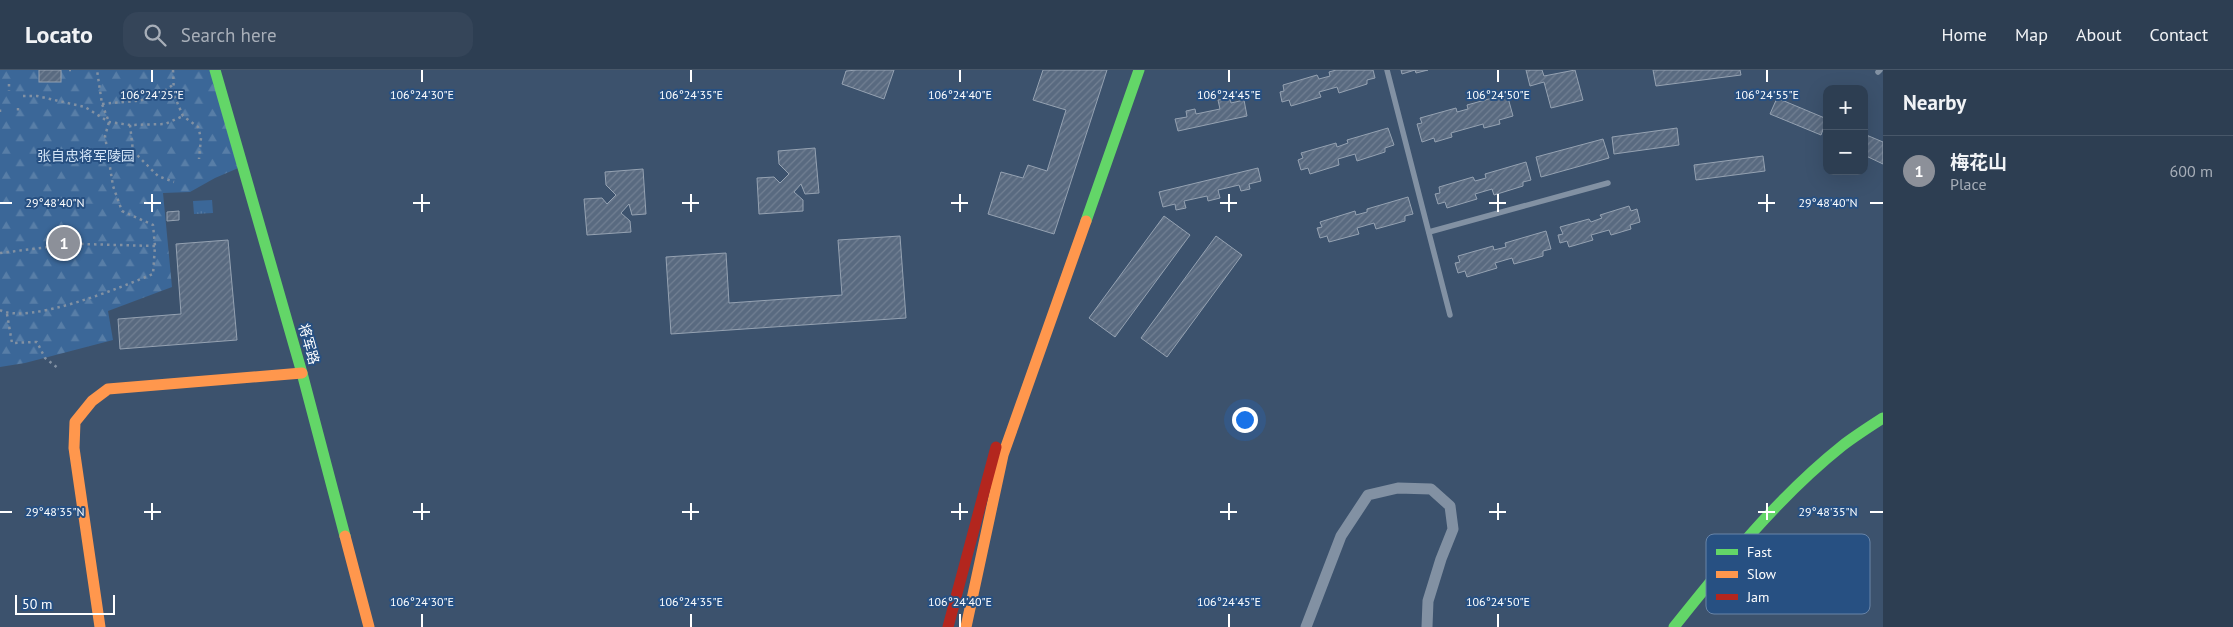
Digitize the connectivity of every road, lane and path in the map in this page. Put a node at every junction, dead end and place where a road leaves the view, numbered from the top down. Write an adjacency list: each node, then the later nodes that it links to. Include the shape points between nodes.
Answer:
1 (97, 70): 10 (path)
2 (173, 70): 6 (path)
3 (216, 70): 29 (street, 将军路)
4 (1139, 70): 24 (street)
5 (1388, 70): 19 (lane)
6 (175, 83): 10 (path, via 161,94 140,102); 13 (path, via 174,95)
7 (10, 84): 8 (path)
8 (10, 91)
9 (23, 96): 14 (path, via 85,107)
10 (102, 104): 14 (path)
11 (18, 108): 12 (path)
12 (18, 113)
13 (183, 116): 15 (path, via 165,124); 16 (path, via 198,127 201,138)
14 (109, 122): 15 (path); 21 (path, via 105,136 113,186 122,211 153,225)
15 (130, 125): 17 (path, via 133,151 158,176)
16 (199, 159)
17 (174, 182)
18 (1608, 183): 19 (lane)
19 (1429, 232): 27 (lane)
20 (81, 244): 21 (path)
21 (154, 246): 26 (path, via 153,274 69,304)
22 (49, 247): 23 (path)
23 (0, 253)
24 (1057, 300): 35 (street, via 992,456); 36 (street, via 1003,455)
25 (0, 310): 26 (path)
26 (7, 314): 28 (path, via 12,343 37,342 44,358)
27 (1450, 315)
28 (59, 370)
29 (302, 373): 33 (street, via 108,390 92,401 74,422 74,448); 34 (street, 将军路)
30 (1883, 418): 31 (street, via 1842,446 1780,503)
31 (1752, 534)
32 (1706, 587): 39 (street)
33 (100, 627)
34 (370, 627)
35 (948, 627)
36 (966, 627)
37 (1306, 627): 38 (street, via 1340,536 1368,495 1398,488 1431,489 1450,506 1454,529 1428,601)
38 (1426, 627)
39 (1674, 627)

